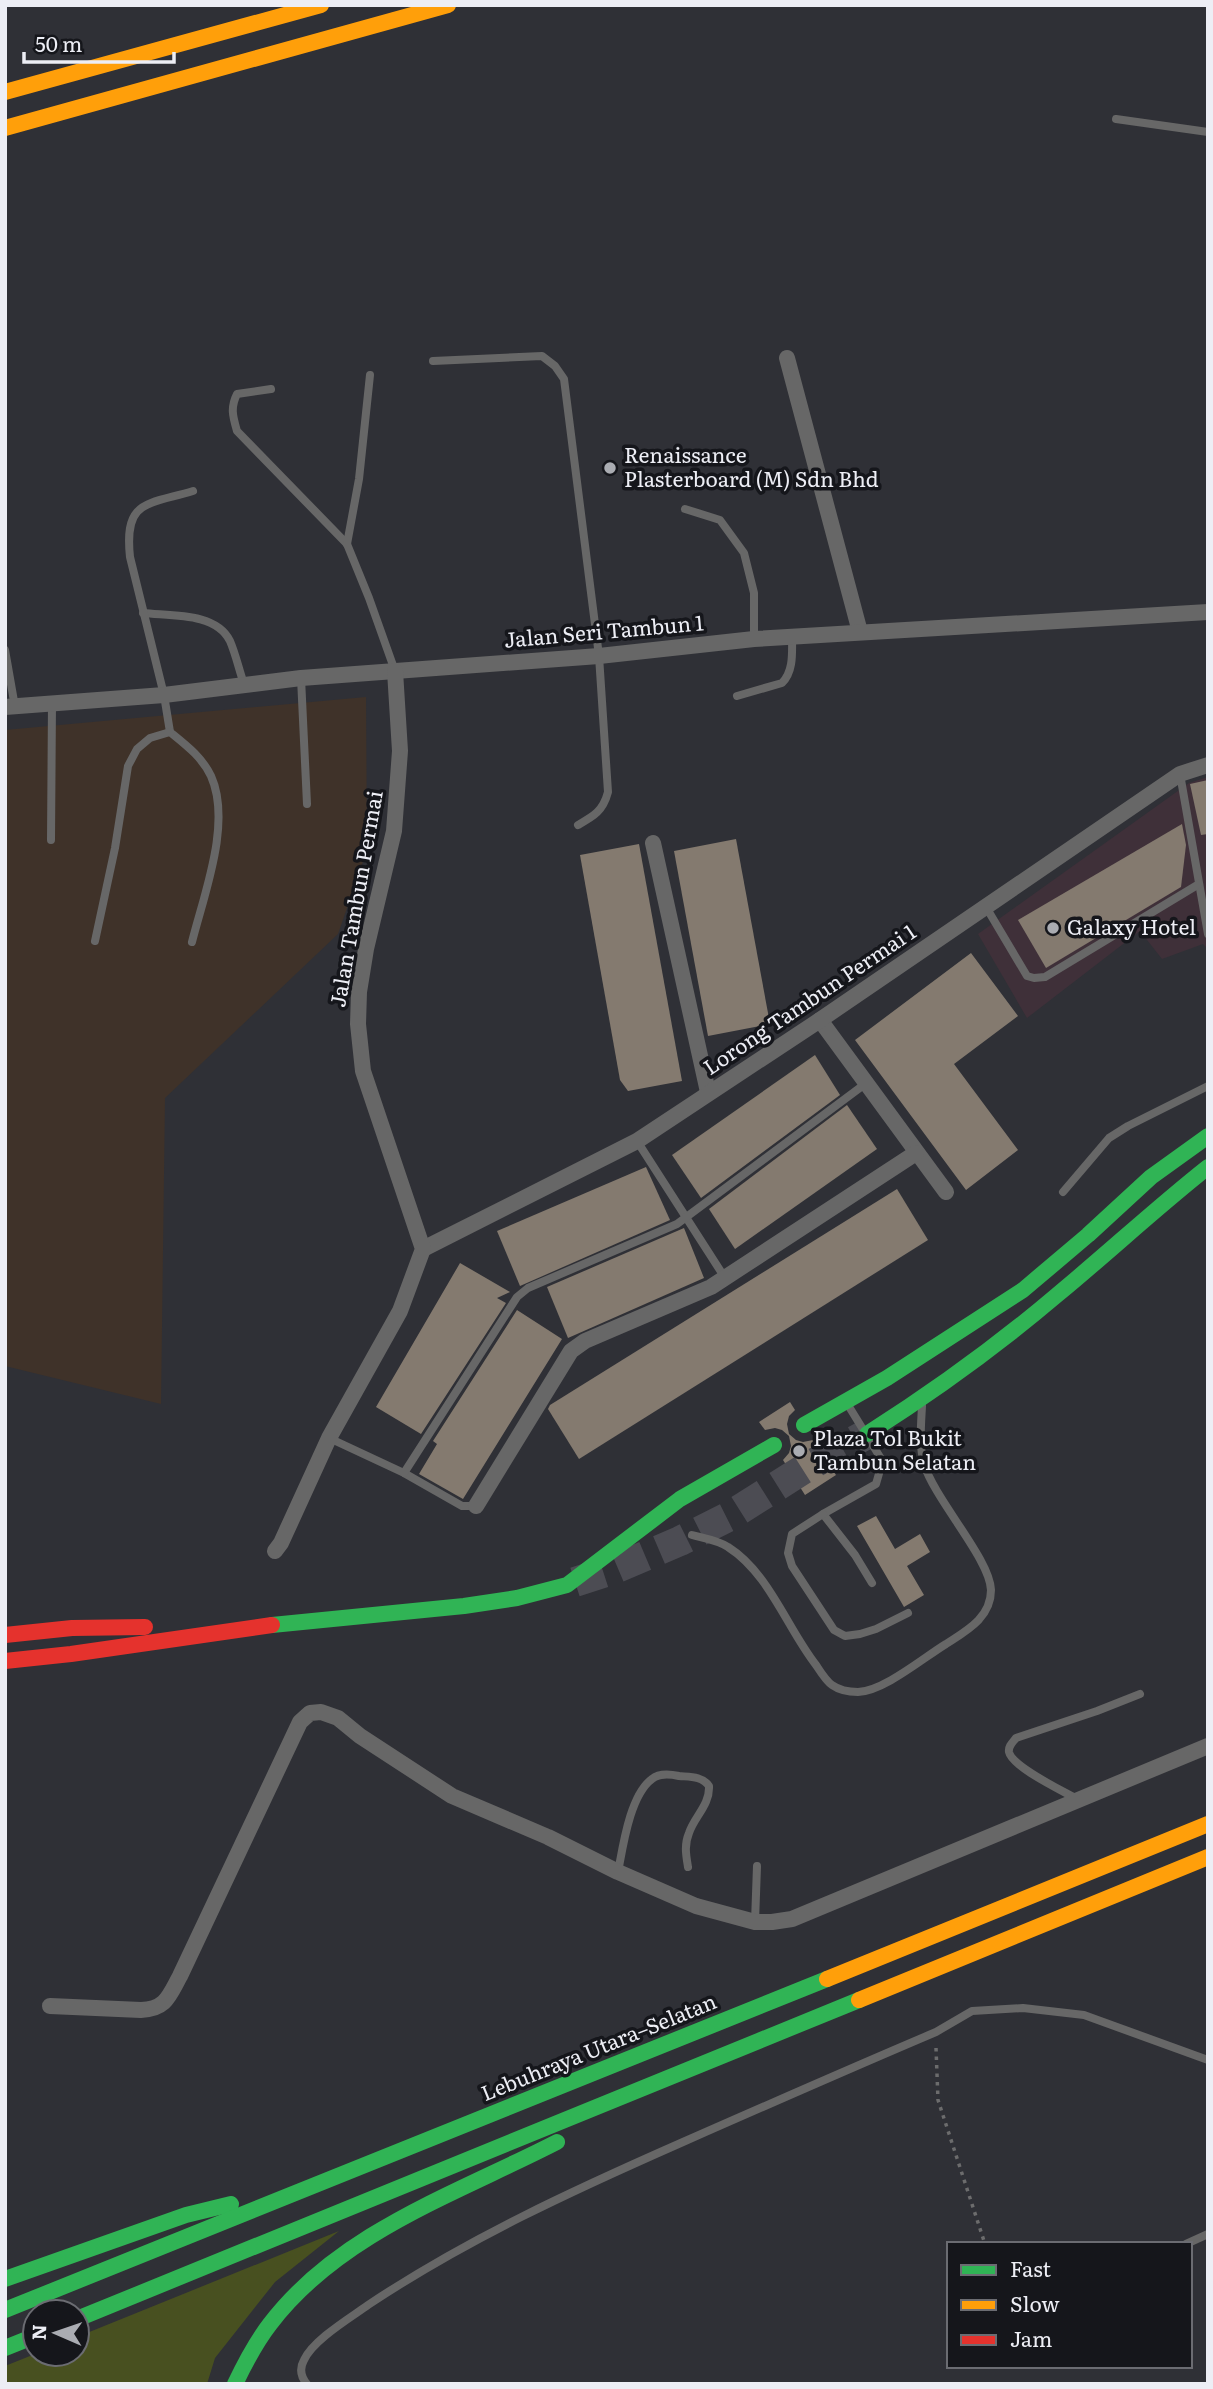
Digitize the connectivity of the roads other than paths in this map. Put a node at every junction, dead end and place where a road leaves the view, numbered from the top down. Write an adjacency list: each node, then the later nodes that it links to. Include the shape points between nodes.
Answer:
1 (321, 5): 3 (main road)
2 (448, 5): 5 (main road)
3 (5, 92)
4 (1116, 119): 6 (lane)
5 (5, 128)
6 (1208, 132)
7 (787, 358): 16 (street)
8 (433, 362): 20 (lane, via 542,356 564,379)
9 (370, 375): 13 (lane)
10 (271, 389): 13 (lane, via 237,394 232,415 237,431)
11 (193, 491): 15 (lane, via 140,507 130,521 130,557)
12 (685, 509): 18 (lane, via 720,520 744,553 754,593)
13 (347, 544): 21 (lane)
14 (1208, 612): 16 (street, Jalan Seri Tambun 1)
15 (143, 613): 23 (lane, via 201,620 218,628 229,639); 24 (lane)
16 (860, 632): 17 (street, Jalan Seri Tambun 1)
17 (792, 636): 18 (street, Jalan Seri Tambun 1); 25 (lane, via 787,678)
18 (754, 639): 20 (street, Jalan Seri Tambun 1)
19 (5, 650): 27 (lane)
20 (599, 656): 21 (street, Jalan Seri Tambun 1); 32 (lane, via 608,792 598,814)
21 (395, 671): 22 (street, Jalan Seri Tambun 1); 51 (street, Jalan Tambun Permai, via 400,751 394,831 366,948 358,1024 363,1071)
22 (301, 678): 23 (street, Jalan Seri Tambun 1); 31 (lane)
23 (244, 684): 24 (street, Jalan Seri Tambun 1)
24 (164, 695): 26 (street, Jalan Seri Tambun 1); 28 (lane)
25 (737, 695)
26 (52, 704): 27 (street, Jalan Seri Tambun 1); 33 (lane)
27 (10, 707)
28 (170, 732): 38 (lane, via 150,738 128,766); 39 (lane, via 194,750 211,776 219,806 215,850)
29 (1208, 765): 30 (street, Lorong Tambun Permai 1)
30 (1180, 774): 35 (lane); 36 (street, Lorong Tambun Permai 1)
31 (307, 804)
32 (578, 825)
33 (51, 840)
34 (653, 843): 43 (street)
35 (1199, 884): 36 (lane, via 1045,977 1027,976); 37 (lane)
36 (986, 907): 40 (street, Lorong Tambun Permai 1)
37 (1208, 934)
38 (95, 941)
39 (192, 942)
40 (820, 1020): 41 (street); 43 (street, Lorong Tambun Permai 1)
41 (866, 1084): 46 (street); 50 (lane)
42 (1208, 1086): 49 (lane, via 1109,1138)
43 (708, 1092): 45 (street, Lorong Tambun Permai 1)
44 (1208, 1136): 54 (main road, via 1151,1177 1023,1290)
45 (637, 1140): 50 (lane); 51 (street, Lorong Tambun Permai 1)
46 (916, 1153): 48 (street); 52 (street)
47 (1208, 1167): 53 (main road)
48 (946, 1192)
49 (1062, 1192)
50 (685, 1217): 52 (lane); 59 (lane, via 517,1297)
51 (423, 1250): 57 (street, via 400,1311)
52 (725, 1279): 60 (street, via 571,1351)
53 (923, 1400): 56 (main road); 62 (lane, via 923,1462 931,1483 984,1567 991,1589 987,1608 974,1626 885,1683 860,1692 831,1685 746,1562 727,1546)
54 (847, 1402): 55 (main road); 56 (lane)
55 (804, 1425)
56 (867, 1434): 61 (lane, via 880,1457 876,1484)
57 (329, 1438): 59 (lane); 63 (street)
58 (774, 1445): 66 (main road, via 680,1499 567,1585 490,1602)
59 (404, 1473): 60 (lane, via 462,1506)
60 (476, 1506)
61 (823, 1514): 64 (lane); 65 (lane, via 792,1534 788,1553 834,1630 845,1636 860,1634)
62 (692, 1535)
63 (275, 1551)
64 (872, 1583)
65 (908, 1613)
66 (258, 1626): 67 (main road, via 72,1628); 68 (main road)
67 (5, 1635)
68 (5, 1661)
69 (1140, 1694): 71 (lane, via 1016,1738 1010,1745 1016,1764)
70 (1208, 1746): 71 (street)
71 (1077, 1799): 77 (street, via 792,1919)
72 (1208, 1824): 81 (main road, Lebuhraya Utara–Selatan)
73 (1208, 1857): 80 (main road)
74 (757, 1866): 77 (lane)
75 (688, 1867): 76 (lane, via 689,1832 709,1787 701,1779 669,1774 654,1777 642,1789)
76 (618, 1872): 77 (street, via 696,1906); 78 (street, via 452,1796 338,1717 310,1713 300,1722 162,2006 141,2010)
77 (755, 1922)
78 (50, 2006)
79 (1208, 2060): 88 (lane, via 1084,2015 1023,2008 972,2011 936,2032 587,2184 482,2236 334,2328 304,2358 302,2378)
80 (663, 2080): 86 (main road); 87 (main road, via 550,2146 428,2204 344,2254 278,2314)
81 (317, 2187): 84 (main road, via 186,2216); 85 (main road, Lebuhraya Utara–Selatan)
82 (1208, 2234): 83 (lane)
83 (1190, 2242)
84 (5, 2279)
85 (5, 2310)
86 (91, 2313)
87 (235, 2384)
88 (307, 2384)

